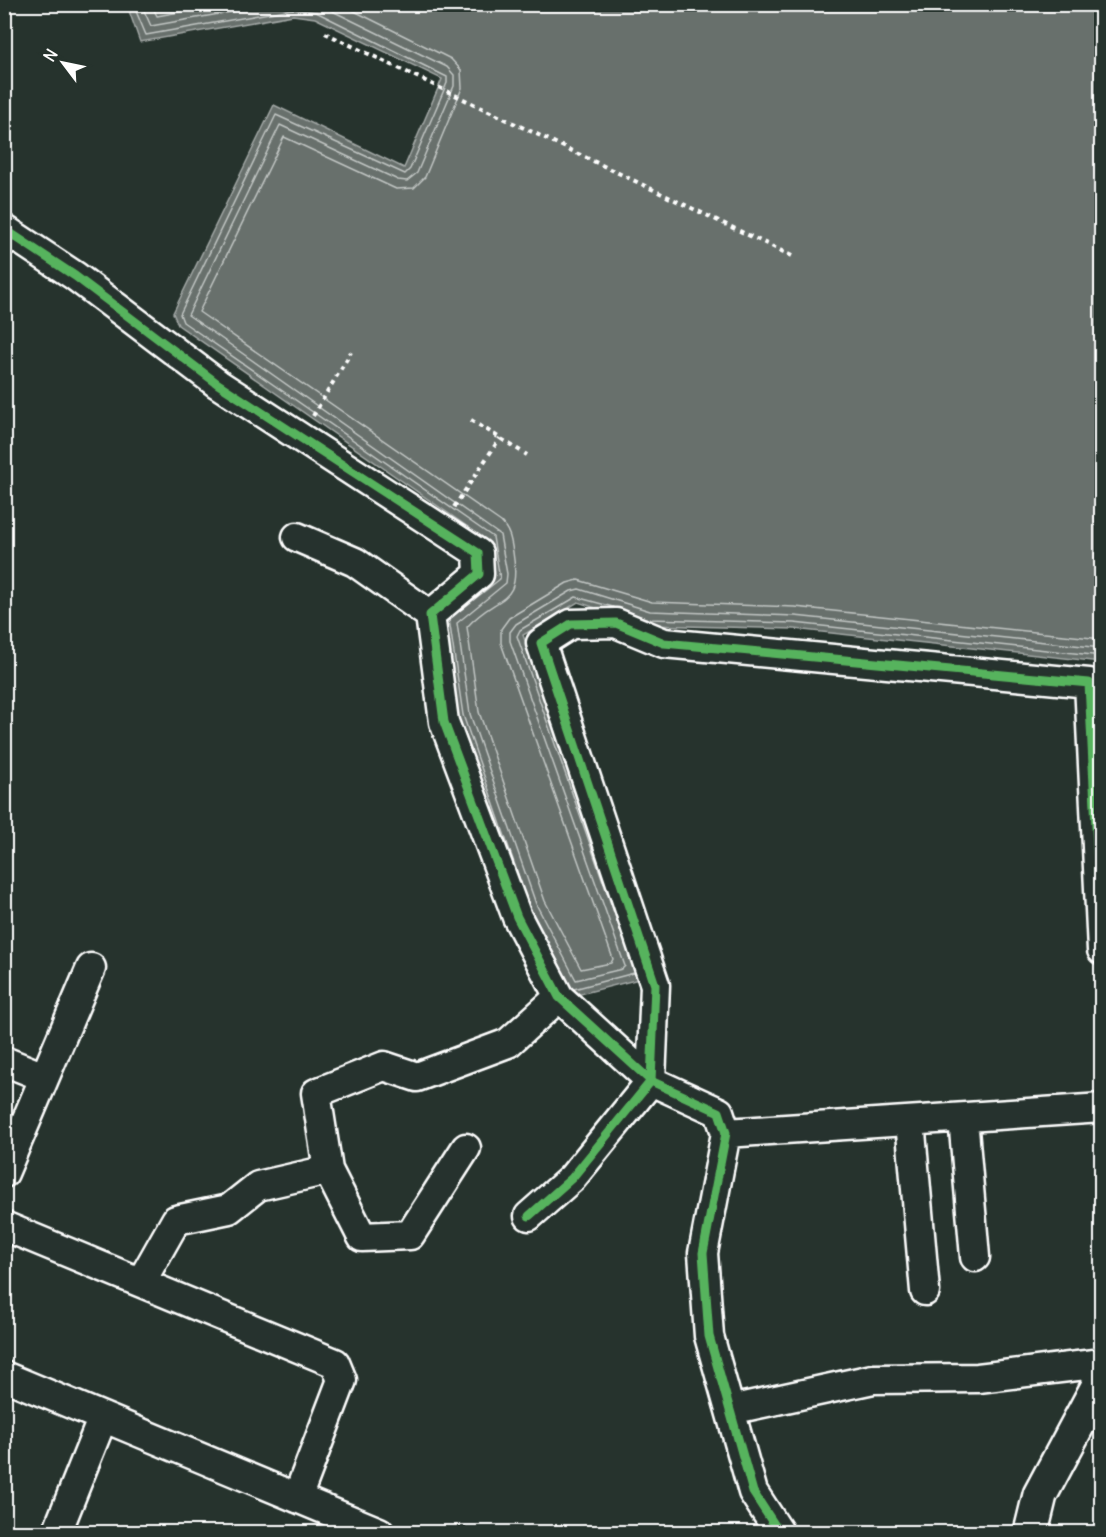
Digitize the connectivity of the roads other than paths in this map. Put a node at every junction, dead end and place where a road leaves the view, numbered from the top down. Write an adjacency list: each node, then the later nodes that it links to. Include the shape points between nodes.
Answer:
1 (4, 229): 3 (street, via 75,276 218,384 478,553 479,573)
2 (297, 537): 3 (street, via 355,562)
3 (430, 615): 6 (street, via 444,723 517,917)
4 (1101, 950): 9 (street, via 1089,682 664,643 616,623 571,624 541,643 655,985)
5 (91, 968): 8 (street)
6 (559, 998): 9 (street); 15 (street, via 508,1043 417,1077 384,1066 316,1093)
7 (4, 1061): 8 (street)
8 (44, 1077): 16 (street)
9 (651, 1082): 13 (street, via 719,1112); 17 (street, via 572,1178)
10 (1101, 1108): 11 (street)
11 (963, 1118): 12 (street); 19 (street)
12 (910, 1121): 13 (street); 21 (street)
13 (726, 1133): 25 (street, via 703,1252 709,1336)
14 (466, 1149): 15 (street, via 410,1235 362,1237)
15 (328, 1170): 20 (street, via 258,1186 229,1209 176,1220)
16 (4, 1173)
17 (530, 1216)
18 (4, 1226): 20 (street)
19 (975, 1257)
20 (141, 1282): 27 (street, via 335,1363 342,1380)
21 (925, 1291)
22 (1101, 1362): 25 (street, via 978,1378 873,1379)
23 (4, 1376): 26 (street)
24 (1101, 1380): 31 (main road, via 1040,1495)
25 (730, 1410): 30 (street, via 753,1492)
26 (103, 1417): 27 (street); 28 (street)
27 (297, 1498): 29 (street)
28 (57, 1533)
29 (379, 1533)
30 (779, 1533)
31 (1031, 1533)

